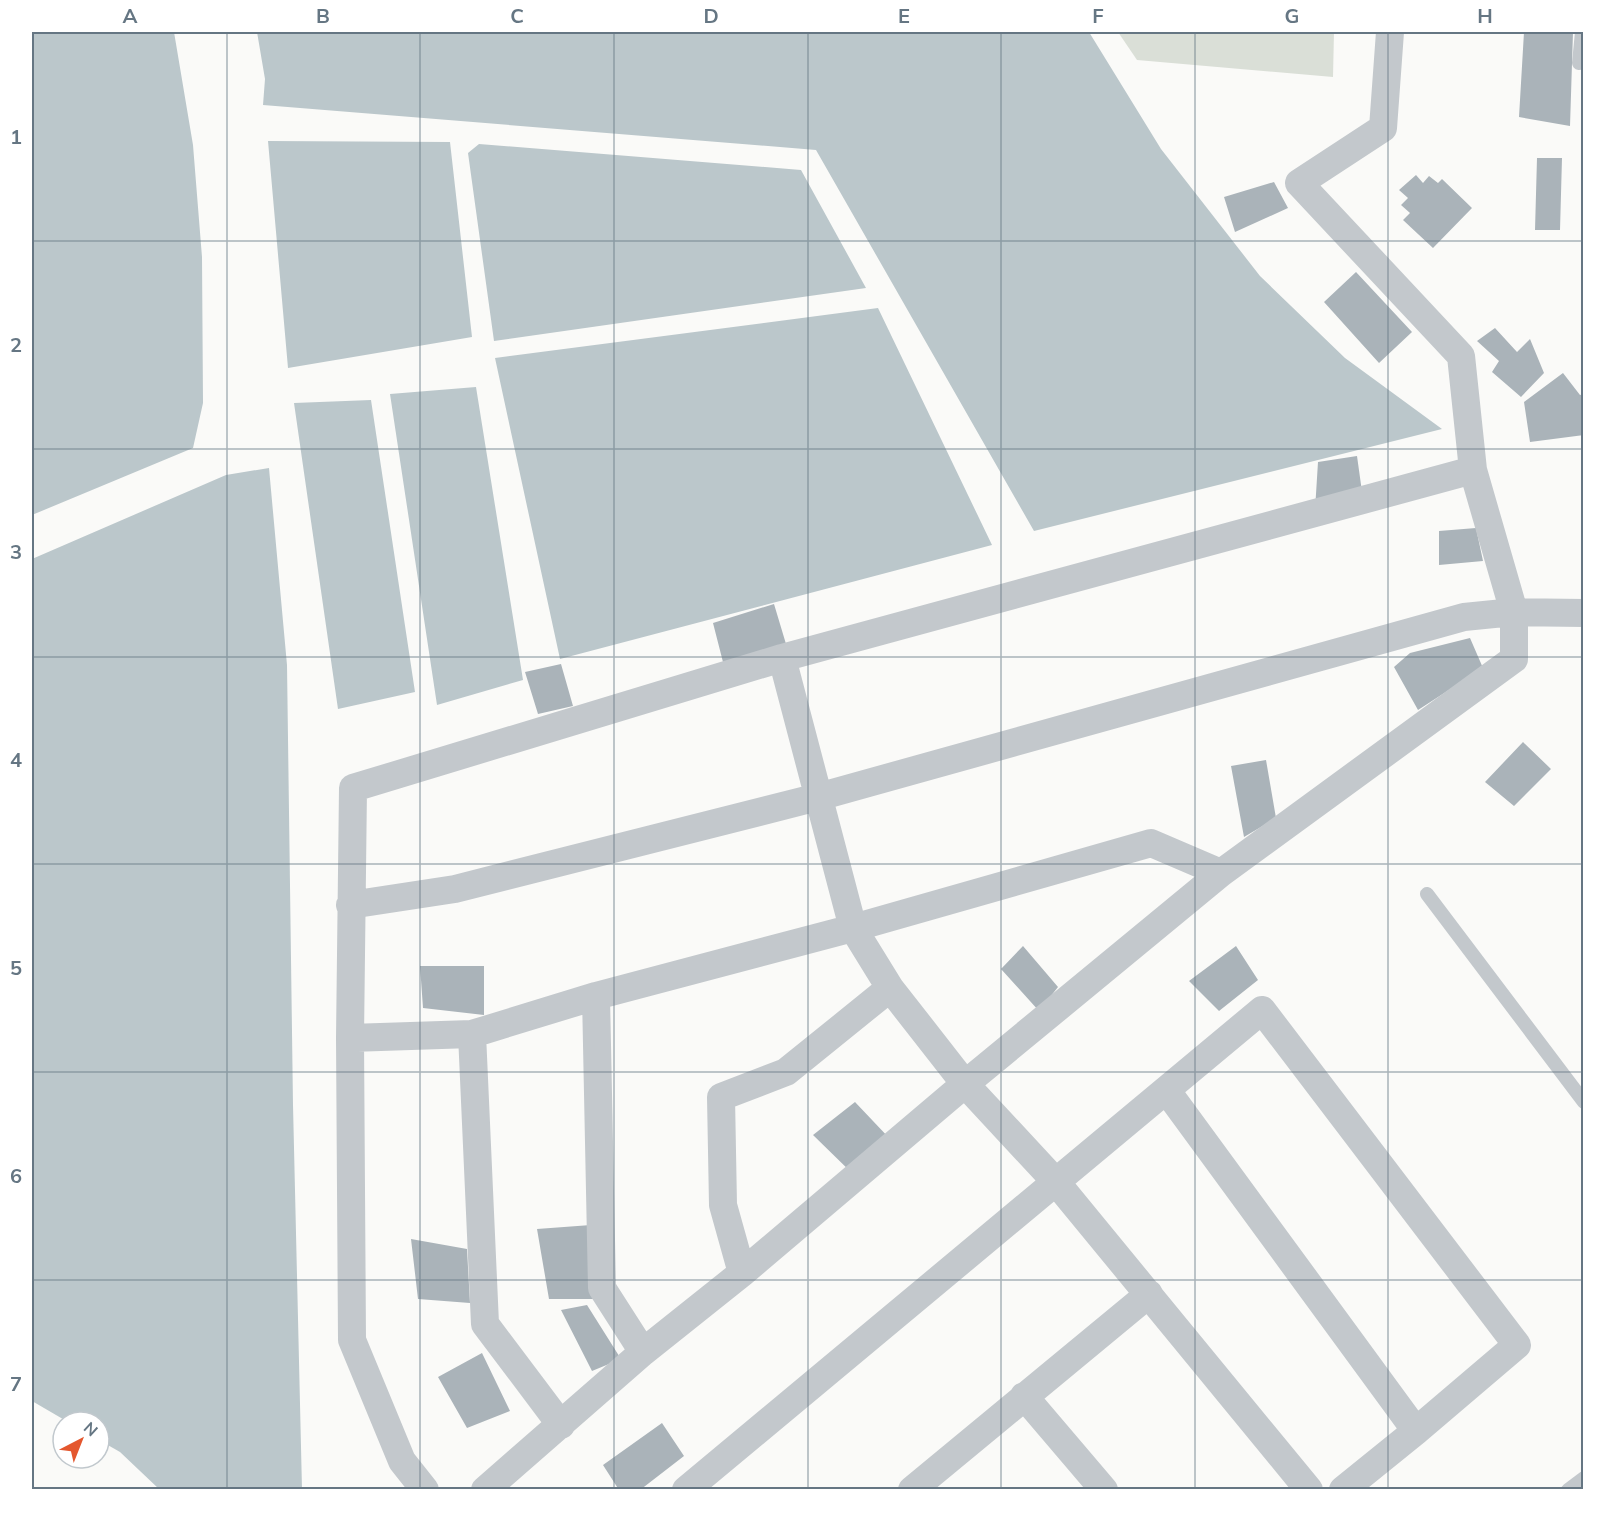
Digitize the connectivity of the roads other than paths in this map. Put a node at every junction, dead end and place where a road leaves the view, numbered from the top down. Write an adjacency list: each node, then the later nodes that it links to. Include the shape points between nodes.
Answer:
1 (1390, 32): 4 (street, via 1383,128 1299,183 1461,357)
2 (1582, 32): 3 (lane)
3 (1580, 63)
4 (1473, 470): 5 (street); 7 (street)
5 (1514, 612): 6 (street); 8 (street, via 1464,617 1414,630); 9 (street, via 1514,659)
6 (1584, 614)
7 (782, 658): 8 (street); 11 (street, via 353,788)
8 (818, 797): 11 (street, via 455,889); 12 (street)
9 (1221, 873): 12 (street, via 1151,843); 17 (street)
10 (1427, 894): 19 (lane)
11 (351, 906): 16 (street)
12 (853, 928): 13 (street); 14 (street)
13 (890, 987): 17 (street); 21 (street, via 786,1072 721,1096 723,1205)
14 (596, 996): 15 (street); 23 (street, via 602,1287)
15 (472, 1034): 16 (street); 25 (street, via 484,1324)
16 (350, 1038): 28 (street, via 352,1340 402,1461)
17 (965, 1084): 20 (street); 21 (street)
18 (1167, 1091): 20 (street); 26 (street); 26 (street, via 1262,1011 1517,1345)
19 (1584, 1102)
20 (1056, 1182): 22 (street); 30 (street)
21 (742, 1273): 23 (street)
22 (1149, 1294): 24 (street); 33 (street)
23 (643, 1352): 25 (street)
24 (1024, 1396): 31 (street); 32 (street)
25 (561, 1425): 29 (street)
26 (1416, 1431): 34 (street)
27 (1584, 1478): 35 (lane)
28 (425, 1490)
29 (485, 1490)
30 (686, 1490)
31 (912, 1490)
32 (1104, 1490)
33 (1309, 1490)
34 (1343, 1490)
35 (1568, 1490)

